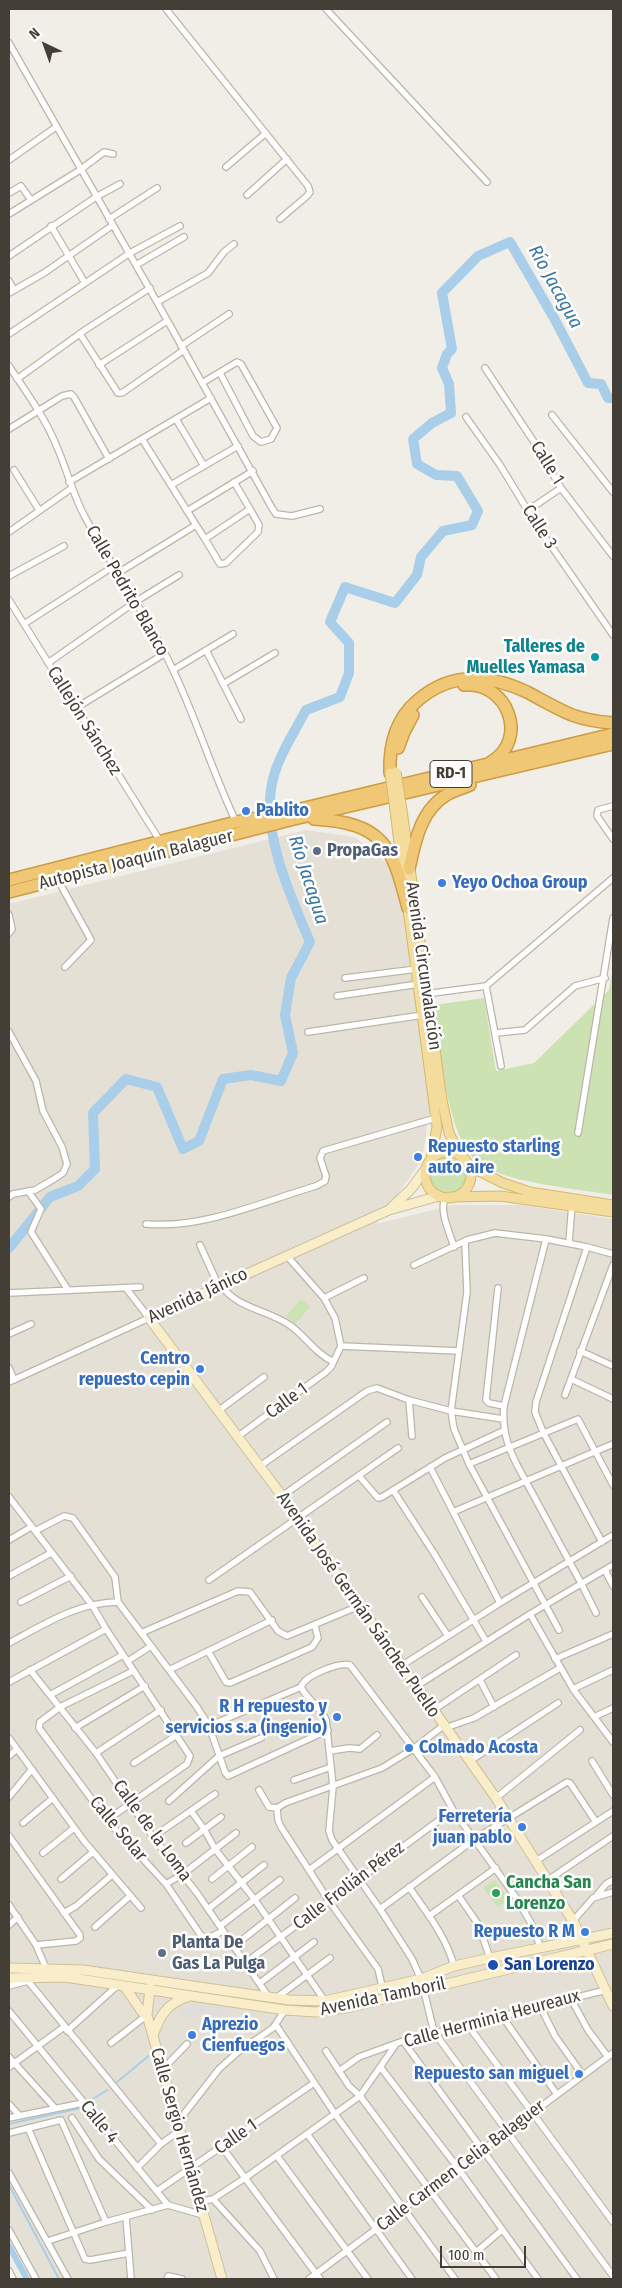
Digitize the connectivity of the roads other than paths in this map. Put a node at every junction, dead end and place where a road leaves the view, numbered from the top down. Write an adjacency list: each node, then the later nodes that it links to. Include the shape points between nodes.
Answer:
1 (166, 9): 5 (street)
2 (326, 9): 11 (street)
3 (9, 43): 4 (street)
4 (56, 127): 8 (street); 10 (street)
5 (266, 133): 7 (street); 9 (street)
6 (113, 154): 10 (street, via 104,152)
7 (287, 159): 15 (street); 19 (street, via 310,192)
8 (9, 160)
9 (226, 167)
10 (80, 170): 16 (street); 17 (street)
11 (487, 182)
12 (120, 184): 16 (street)
13 (157, 188): 20 (street)
14 (9, 194): 17 (street, via 21,186)
15 (247, 195)
16 (96, 197): 20 (street); 21 (street)
17 (31, 200): 18 (street)
18 (9, 214)
19 (280, 218)
20 (111, 222): 25 (street); 26 (street)
21 (51, 226): 26 (street); 27 (street)
22 (180, 226): 25 (street)
23 (184, 237): 28 (street)
24 (234, 244): 33 (street, via 208,273)
25 (130, 253): 28 (street); 30 (street)
26 (68, 254): 30 (street); 32 (street)
27 (9, 256)
28 (136, 265): 31 (street)
29 (9, 281): 32 (street)
30 (85, 283): 36 (street)
31 (150, 288): 33 (street); 37 (street)
32 (11, 292)
33 (158, 302): 35 (street)
34 (229, 314): 38 (street)
35 (167, 321): 38 (street); 39 (street)
36 (9, 334)
37 (80, 334): 39 (street); 43 (street)
38 (182, 348): 39 (street, via 122,393 115,391); 44 (street)
39 (99, 365)
40 (9, 366): 43 (street, Calle Pedrito Blanco)
41 (484, 368): 60 (street, Calle 1)
42 (220, 373): 42 (street, via 237,362 241,364 277,428 271,439 261,442 253,436); 44 (street)
43 (18, 379): 46 (street, Calle Pedrito Blanco)
44 (202, 383): 45 (street)
45 (210, 398): 49 (street); 52 (street)
46 (40, 412): 50 (street); 53 (street, via 62,396 71,394); 58 (street, Calle Pedrito Blanco)
47 (552, 415): 61 (street)
48 (466, 418): 66 (street, Calle 3, via 495,457)
49 (176, 419): 51 (street); 54 (street)
50 (9, 429)
51 (142, 439): 53 (street); 59 (street)
52 (238, 446): 54 (street); 56 (street)
53 (109, 459): 58 (street)
54 (204, 466): 59 (street)
55 (14, 470): 64 (street)
56 (253, 471): 57 (street); 63 (street, via 276,514 292,516)
57 (234, 482): 62 (street); 65 (street)
58 (70, 485): 64 (street); 72 (street, Calle Pedrito Blanco)
59 (171, 485): 65 (street)
60 (562, 488): 66 (street); 71 (street, Calle 1)
61 (613, 492)
62 (250, 509): 69 (street); 69 (street, via 259,525 258,532 226,563 220,564)
63 (320, 509)
64 (39, 510): 68 (street)
65 (187, 511): 67 (street)
66 (527, 511): 80 (street, Calle 3)
67 (196, 525): 69 (street); 73 (street)
68 (9, 532)
69 (205, 540)
70 (64, 546): 75 (street)
71 (613, 556)
72 (114, 566): 73 (street, Calle Pedrito Blanco); 78 (street)
73 (118, 573): 77 (street, Calle Pedrito Blanco)
74 (180, 575): 77 (street)
75 (9, 576)
76 (9, 600): 78 (street, Callejón Sánchez)
77 (135, 602): 83 (street, Calle Pedrito Blanco); 84 (street)
78 (24, 624): 84 (street, Callejón Sánchez)
79 (233, 634): 81 (street)
80 (613, 635)
81 (206, 650): 85 (street); 86 (street)
82 (275, 653): 86 (street)
83 (164, 654): 85 (street, Calle Pedrito Blanco); 87 (street)
84 (48, 663): 87 (street, Callejón Sánchez)
85 (173, 670): 98 (street, Calle Pedrito Blanco)
86 (223, 684): 88 (street)
87 (76, 708): 100 (street, Callejón Sánchez)
88 (241, 719)
89 (613, 723): 94 (highway, via 595,722 571,714 525,691 488,678 459,679 425,693 410,707 396,728 390,759)
90 (613, 734): 92 (highway, Autopista Joaquín Balaguer / RD-1)
91 (613, 744): 93 (highway, Autopista Joaquín Balaguer / RD-1)
92 (486, 765): 94 (highway, via 496,759 510,739 510,713 496,694 483,687 468,685 447,689 414,714 398,748); 97 (highway, Autopista Joaquín Balaguer / RD-1)
93 (508, 770): 97 (highway, Autopista Joaquín Balaguer / RD-1); 101 (highway, via 447,794 420,826)
94 (393, 773): 96 (main road, Avenida Circunvalación, bridge)
95 (613, 806): 99 (street, via 602,808 597,813 598,820)
96 (398, 810): 101 (main road, Avenida Circunvalación); 106 (main road, Avenida Circunvalación)
97 (293, 817): 98 (highway, Autopista Joaquín Balaguer / RD-1); 104 (highway, Autopista Joaquín Balaguer / RD-1, via 258,829); 106 (highway, via 351,824 369,832 387,846 398,868)
98 (236, 822): 100 (highway, Autopista Joaquín Balaguer / RD-1)
99 (613, 839)
100 (160, 842): 103 (highway, Autopista Joaquín Balaguer / RD-1)
101 (409, 868): 116 (main road, Avenida Circunvalación)
102 (613, 878): 115 (street)
103 (9, 880)
104 (58, 880): 105 (highway, Autopista Joaquín Balaguer / RD-1); 110 (street, via 91,940)
105 (9, 892)
106 (408, 908): 111 (main road, Avenida Circunvalación)
107 (9, 915): 109 (street, via 12,929)
108 (613, 918): 113 (street)
109 (9, 933)
110 (65, 967)
111 (417, 969): 112 (street); 114 (main road, Avenida Circunvalación)
112 (344, 978)
113 (605, 978): 121 (street, via 575,986 525,1030); 124 (street)
114 (419, 984): 116 (main road, Avenida Circunvalación); 117 (street)
115 (486, 986): 116 (street); 121 (street)
116 (424, 995): 118 (main road, Avenida Circunvalación); 125 (main road, Avenida Circunvalación, via 445,1115)
117 (337, 996)
118 (423, 1015): 120 (street); 123 (main road, Avenida Circunvalación)
119 (9, 1032): 129 (street, via 36,1080 43,1111 67,1164 59,1176)
120 (308, 1032)
121 (496, 1033): 122 (street)
122 (501, 1066)
123 (436, 1118): 126 (main road, Avenida Circunvalación, via 437,1133); 136 (street, via 323,1151 320,1158 326,1176 325,1181 316,1186 215,1217 166,1226)
124 (578, 1133)
125 (461, 1156): 126 (main road, via 442,1153); 127 (main road)
126 (431, 1159): 128 (main road)
127 (469, 1166): 131 (main road, via 469,1183 462,1192); 132 (main road, via 503,1183)
128 (425, 1170): 131 (main road, via 426,1183 433,1193); 134 (main road, Avenida Jánico)
129 (28, 1191): 130 (street); 152 (street, via 41,1209 31,1232)
130 (9, 1197)
131 (445, 1197): 132 (main road, via 500,1196); 134 (main road, Avenida Jánico); 141 (street, via 444,1213)
132 (572, 1202): 133 (main road); 135 (main road); 139 (street)
133 (613, 1205)
134 (389, 1210): 144 (main road, Avenida Jánico)
135 (613, 1212)
136 (146, 1224)
137 (546, 1239): 138 (street, via 495,1234); 139 (street); 170 (street)
138 (465, 1242): 141 (street); 159 (street, via 467,1292)
139 (569, 1243): 142 (street)
140 (200, 1245): 148 (street)
141 (454, 1247): 145 (street)
142 (587, 1247): 143 (street); 176 (street, via 536,1402 534,1412)
143 (613, 1254)
144 (287, 1256): 148 (main road, Avenida Jánico); 154 (street)
145 (414, 1264)
146 (613, 1265): 160 (street)
147 (364, 1278): 154 (street)
148 (220, 1286): 155 (main road, Avenida Jánico); 161 (street, via 237,1301 292,1326 321,1356)
149 (140, 1287): 150 (street)
150 (126, 1288): 152 (street); 155 (street)
151 (498, 1288): 170 (street, via 486,1400)
152 (68, 1290): 153 (street)
153 (9, 1293)
154 (324, 1298): 158 (street, via 335,1318)
155 (149, 1318): 166 (street, Avenida Jánico); 171 (main road, Avenida José Germán Sánchez Puello)
156 (31, 1324): 157 (street)
157 (9, 1334)
158 (341, 1346): 159 (street); 161 (street, Calle 1)
159 (459, 1351): 172 (street)
160 (580, 1351): 162 (street); 165 (street)
161 (332, 1361): 178 (street, Calle 1, via 326,1372)
162 (613, 1366)
163 (9, 1368): 166 (street)
164 (264, 1376): 171 (street)
165 (570, 1380): 167 (street); 168 (street)
166 (11, 1381)
167 (566, 1395)
168 (613, 1399)
169 (409, 1400): 172 (street); 177 (street); 185 (street, via 377,1388 367,1391)
170 (504, 1406): 173 (street)
171 (218, 1411): 178 (main road, Avenida José Germán Sánchez Puello)
172 (451, 1411): 173 (street); 182 (street)
173 (503, 1419): 175 (street)
174 (387, 1422): 192 (street)
175 (503, 1431): 180 (street); 182 (street)
176 (543, 1432): 180 (street); 183 (street, via 580,1420); 186 (street)
177 (412, 1436)
178 (237, 1437): 185 (main road, Avenida José Germán Sánchez Puello)
179 (613, 1444): 183 (street)
180 (507, 1447): 184 (street); 189 (street)
181 (398, 1448): 188 (street)
182 (462, 1449): 184 (street); 187 (street)
183 (594, 1452): 186 (street); 190 (street)
184 (469, 1464): 193 (street)
185 (260, 1466): 192 (main road, Avenida José Germán Sánchez Puello)
186 (560, 1466): 189 (street); 200 (street)
187 (430, 1467): 191 (street); 195 (street)
188 (359, 1476): 191 (street, via 378,1498); 196 (street)
189 (525, 1481): 193 (street); 202 (street)
190 (613, 1485)
191 (394, 1490): 220 (street)
192 (282, 1496): 196 (main road, Avenida José Germán Sánchez Puello)
193 (486, 1498): 195 (street); 208 (street)
194 (10, 1501): 197 (street)
195 (453, 1512): 214 (street)
196 (298, 1519): 207 (street); 217 (main road, Avenida José Germán Sánchez Puello)
197 (33, 1529): 199 (street); 201 (street); 213 (street, via 64,1516 73,1518 114,1576)
198 (613, 1535): 200 (street)
199 (9, 1540)
200 (602, 1542): 202 (street)
201 (51, 1553): 205 (street); 206 (street)
202 (569, 1562): 208 (street); 209 (street)
203 (613, 1565): 204 (street)
204 (606, 1570): 209 (street); 210 (street)
205 (9, 1576)
206 (71, 1576): 212 (street); 216 (street)
207 (208, 1580)
208 (534, 1583): 214 (street); 215 (street)
209 (582, 1583): 215 (street); 219 (street)
210 (613, 1586)
211 (422, 1597): 227 (street)
212 (21, 1602)
213 (118, 1602): 216 (street); 225 (street)
214 (500, 1603): 220 (street)
215 (546, 1604): 218 (street); 224 (street)
216 (92, 1605): 223 (street); 229 (street, via 74,1610)
217 (359, 1606): 222 (street); 236 (main road, Avenida José Germán Sánchez Puello)
218 (530, 1614): 228 (street); 234 (street)
219 (596, 1614)
220 (474, 1619): 227 (street); 228 (street)
221 (272, 1620): 222 (street, via 278,1631 287,1636); 225 (street, via 250,1592 238,1591); 231 (street)
222 (315, 1626): 231 (street, via 318,1638 312,1648 230,1683 226,1682)
223 (106, 1629): 232 (street); 238 (street)
224 (559, 1630)
225 (141, 1633): 230 (street)
226 (613, 1634): 234 (street)
227 (448, 1636): 236 (street)
228 (486, 1641): 246 (street)
229 (9, 1643)
230 (151, 1646): 235 (street); 239 (street)
231 (208, 1650): 239 (street)
232 (123, 1655): 235 (street); 248 (street)
233 (516, 1655): 242 (street)
234 (555, 1659): 237 (street)
235 (128, 1661): 241 (street)
236 (401, 1666): 246 (main road, Avenida José Germán Sánchez Puello)
237 (560, 1668): 247 (street); 250 (street)
238 (30, 1670): 243 (street); 248 (street, Calle de la Loma)
239 (169, 1670): 256 (street)
240 (613, 1670): 247 (street)
241 (133, 1671): 244 (street); 251 (street)
242 (480, 1680): 250 (street); 254 (street)
243 (9, 1682)
244 (145, 1686): 253 (street); 258 (street)
245 (301, 1687): 256 (street); 259 (street, via 325,1716); 267 (street, via 307,1678 348,1664)
246 (415, 1687): 254 (main road, Avenida José Germán Sánchez Puello)
247 (573, 1690): 255 (street)
248 (50, 1695): 251 (street, Calle de la Loma)
249 (558, 1703): 272 (street)
250 (494, 1707): 257 (street, via 474,1718)
251 (60, 1708): 258 (street, Calle de la Loma); 294 (street, Calle Solar, via 40,1722 39,1728)
252 (613, 1708): 255 (street)
253 (161, 1710): 261 (street); 269 (street)
254 (432, 1711): 257 (main road, Avenida José Germán Sánchez Puello)
255 (594, 1717): 265 (street)
256 (209, 1726): 271 (street)
257 (444, 1727): 267 (street); 272 (main road, Avenida José Germán Sánchez Puello)
258 (76, 1728): 269 (street, Calle de la Loma)
259 (328, 1730): 268 (street); 271 (street, via 228,1776)
260 (580, 1730): 285 (street)
261 (177, 1735): 274 (street); 287 (street, via 190,1756 187,1764)
262 (377, 1735): 268 (street, via 360,1749)
263 (9, 1738): 266 (street)
264 (261, 1738): 271 (street)
265 (613, 1742)
266 (17, 1749): 270 (street); 276 (street)
267 (413, 1749): 277 (street); 279 (street, via 382,1768)
268 (330, 1751): 275 (street)
269 (96, 1754): 287 (street, Calle de la Loma)
270 (9, 1756)
271 (219, 1756): 286 (street)
272 (470, 1761): 285 (main road, Avenida José Germán Sánchez Puello)
273 (592, 1761): 282 (street)
274 (134, 1763)
275 (332, 1767): 278 (street); 279 (street)
276 (32, 1769): 283 (street); 284 (street)
277 (435, 1777): 289 (street); 307 (street)
278 (294, 1780)
279 (333, 1787): 288 (street); 307 (street, via 329,1831)
280 (259, 1790): 288 (street, via 269,1807)
281 (215, 1794): 290 (street)
282 (613, 1795)
283 (9, 1797)
284 (53, 1798): 296 (street); 297 (street)
285 (496, 1798): 293 (main road, Avenida José Germán Sánchez Puello)
286 (169, 1801)
287 (129, 1803): 294 (street); 302 (street, Calle de la Loma)
288 (277, 1808): 314 (street, via 281,1827)
289 (453, 1810): 303 (street); 317 (street, Calle Frolián Pérez)
290 (191, 1811): 298 (street); 302 (street)
291 (613, 1811): 295 (street)
292 (221, 1817): 298 (street)
293 (508, 1818): 295 (street, via 569,1782); 303 (street); 310 (main road, Avenida José Germán Sánchez Puello)
294 (107, 1820): 324 (street, Calle Solar)
295 (596, 1822): 310 (street)
296 (23, 1823)
297 (74, 1828): 308 (street); 309 (street)
298 (204, 1829): 304 (street); 306 (street)
299 (236, 1834): 306 (street)
300 (9, 1836): 337 (street)
301 (613, 1836): 321 (street)
302 (153, 1837): 315 (street, Calle de la Loma)
303 (474, 1839): 313 (street); 325 (street)
304 (186, 1843)
305 (252, 1846): 312 (street)
306 (215, 1849): 312 (street); 315 (street)
307 (338, 1850): 314 (street); 317 (street)
308 (93, 1852): 316 (street); 318 (street)
309 (43, 1853)
310 (536, 1861): 321 (main road, Avenida José Germán Sánchez Puello)
311 (264, 1865): 323 (street)
312 (229, 1866): 319 (street); 323 (street)
313 (496, 1868): 329 (street); 351 (street, via 531,1924)
314 (309, 1870): 332 (street)
315 (182, 1874): 324 (street); 335 (street, Calle de la Loma)
316 (112, 1875): 328 (street); 337 (street)
317 (359, 1878): 332 (street, Calle Frolián Pérez); 336 (street)
318 (61, 1879)
319 (212, 1879)
320 (280, 1880): 331 (street)
321 (548, 1880): 341 (main road, Avenida José Germán Sánchez Puello)
322 (613, 1880): 327 (street)
323 (242, 1883): 331 (street); 335 (street)
324 (166, 1884): 344 (street, Calle Solar, via 204,1938)
325 (409, 1887): 336 (street); 338 (street)
326 (613, 1892): 327 (street)
327 (597, 1895): 341 (street)
328 (130, 1896): 334 (street); 343 (street)
329 (458, 1896): 338 (street); 356 (street, via 478,1924)
330 (295, 1898): 340 (street)
331 (255, 1900): 340 (street); 344 (street)
332 (329, 1901): 346 (street, Calle Frolián Pérez); 369 (street, via 378,1969)
333 (9, 1905): 339 (street)
334 (141, 1908)
335 (208, 1909): 344 (street, Calle de la Loma)
336 (380, 1909): 364 (street)
337 (64, 1913): 350 (street, via 80,1938)
338 (429, 1916): 358 (street, via 447,1945)
339 (18, 1917): 342 (street); 350 (street)
340 (268, 1920): 346 (street); 352 (street)
341 (573, 1921): 347 (main road, Avenida José Germán Sánchez Puello)
342 (9, 1925)
343 (95, 1927)
344 (222, 1929): 352 (street, Calle de la Loma)
345 (613, 1933): 347 (main road, Avenida Tamboril)
346 (281, 1937): 354 (street); 357 (street, Calle Frolián Pérez)
347 (582, 1940): 351 (main road, Avenida Tamboril); 353 (main road, Avenida José Germán Sánchez Puello)
348 (314, 1942): 354 (street)
349 (613, 1944): 353 (main road, Avenida Tamboril)
350 (36, 1945): 360 (street)
351 (540, 1946): 356 (main road, Avenida Tamboril)
352 (233, 1947): 357 (street, Calle de la Loma)
353 (586, 1951): 370 (main road, Avenida Tamboril); 371 (main road)
354 (294, 1957): 361 (street); 366 (street)
355 (330, 1958): 361 (street)
356 (490, 1958): 358 (main road, Avenida Tamboril)
357 (245, 1963): 366 (street, Calle de la Loma)
358 (454, 1966): 364 (main road, Avenida Tamboril)
359 (9, 1967): 360 (main road, Avenida Tamboril)
360 (46, 1968): 365 (main road, Avenida Tamboril)
361 (307, 1974): 374 (street); 377 (street)
362 (9, 1978): 363 (main road, Avenida Tamboril)
363 (28, 1979): 367 (street); 368 (main road, Avenida Tamboril, via 65,1977); 387 (street)
364 (420, 1979): 369 (main road, Avenida Tamboril); 370 (street)
365 (151, 1980): 372 (main road, Calle Sergio Hernández); 374 (main road, Avenida Tamboril)
366 (260, 1983): 374 (street, Calle de la Loma)
367 (9, 1986)
368 (121, 1987): 372 (main road, Avenida Tamboril); 383 (main road); 387 (street)
369 (383, 1989): 375 (street); 377 (main road, Avenida Tamboril)
370 (423, 1990): 375 (main road, Avenida Tamboril); 388 (street)
371 (606, 1990): 376 (street, Calle Herminia Heureaux); 379 (main road)
372 (149, 1991): 373 (main road, Avenida Tamboril); 383 (main road, Calle Sergio Hernández)
373 (188, 1996): 380 (main road, Avenida Tamboril); 389 (main road, via 164,2012)
374 (272, 1997): 377 (main road, Avenida Tamboril, via 305,2002)
375 (386, 1999): 382 (main road, Avenida Tamboril)
376 (571, 1999): 378 (street, Calle Herminia Heureaux); 395 (street, via 588,2030)
377 (325, 2001): 382 (street)
378 (540, 2006): 384 (street, Calle Herminia Heureaux); 402 (street, via 555,2036)
379 (613, 2006)
380 (285, 2010): 382 (main road, Avenida Tamboril); 386 (street)
381 (9, 2011): 393 (street, Calle 4)
382 (326, 2011)
383 (147, 2015): 389 (main road, Calle Sergio Hernández); 391 (street)
384 (502, 2016): 385 (street, Calle Herminia Heureaux); 404 (street)
385 (467, 2024): 388 (street, Calle Herminia Heureaux); 409 (street)
386 (276, 2025): 403 (street); 414 (street, via 221,2067)
387 (66, 2029): 393 (street); 419 (street)
388 (434, 2032): 390 (street, Calle Herminia Heureaux); 416 (street)
389 (153, 2036): 400 (main road, Calle Sergio Hernández)
390 (399, 2042): 399 (street, Calle Herminia Heureaux); 401 (street, via 359,2057); 421 (street)
391 (111, 2043)
392 (187, 2044): 400 (street)
393 (38, 2046): 397 (street); 406 (street, Calle 4)
394 (326, 2051): 401 (street)
395 (611, 2055): 402 (street, Calle Carmen Celia Balaguer)
396 (9, 2057): 397 (street)
397 (15, 2062): 398 (street); 408 (street)
398 (9, 2067)
399 (381, 2068): 405 (street, Calle Herminia Heureaux); 424 (street)
400 (161, 2071): 414 (main road, Calle Sergio Hernández)
401 (339, 2071): 405 (street)
402 (582, 2074): 404 (street, Calle Carmen Celia Balaguer)
403 (314, 2083): 410 (street); 420 (street, Calle 1)
404 (556, 2093): 409 (street, Calle Carmen Celia Balaguer)
405 (360, 2096): 410 (street, Calle Herminia Heureaux); 428 (street)
406 (83, 2103): 408 (street); 423 (street, Calle 4)
407 (9, 2104): 411 (street)
408 (55, 2108): 411 (street)
409 (531, 2113): 416 (street, Calle Carmen Celia Balaguer); 438 (street)
410 (335, 2114): 418 (street, Calle Herminia Heureaux); 433 (street)
411 (19, 2115): 412 (street)
412 (9, 2118)
413 (72, 2118): 434 (street, via 101,2161)
414 (178, 2127): 419 (street); 425 (main road, Calle Sergio Hernández)
415 (28, 2128): 417 (street); 437 (street, via 61,2120); 442 (street)
416 (508, 2131): 421 (street, Calle Carmen Celia Balaguer); 448 (street)
417 (9, 2133)
418 (308, 2135): 422 (street, Calle Herminia Heureaux); 441 (street)
419 (161, 2144): 423 (street)
420 (222, 2147): 425 (street, Calle 1); 427 (street)
421 (483, 2149): 424 (street, Calle Carmen Celia Balaguer); 464 (street)
422 (277, 2156): 427 (street, Calle Herminia Heureaux); 444 (street)
423 (137, 2168): 429 (street, Calle 4)
424 (458, 2168): 428 (street, Calle Carmen Celia Balaguer); 440 (street)
425 (190, 2169): 429 (street, Calle 1); 431 (main road, Calle Sergio Hernández)
426 (9, 2173): 443 (street)
427 (245, 2178): 430 (street, Calle Herminia Heureaux); 449 (street)
428 (429, 2189): 433 (street, Calle Carmen Celia Balaguer); 445 (street)
429 (157, 2191): 432 (street, Calle 4)
430 (213, 2199): 431 (street, Calle Herminia Heureaux); 457 (street, via 260,2252)
431 (199, 2202): 435 (main road, Calle Sergio Hernández)
432 (168, 2205): 434 (street); 435 (street)
433 (404, 2209): 441 (street, Calle Carmen Celia Balaguer); 461 (street)
434 (152, 2210): 436 (street)
435 (203, 2215): 456 (main road, Calle Sergio Hernández)
436 (126, 2217): 437 (street); 446 (street)
437 (106, 2222): 442 (street)
438 (613, 2222)
439 (9, 2230): 451 (street)
440 (502, 2230): 445 (street); 463 (street)
441 (375, 2231): 444 (street, Calle Carmen Celia Balaguer); 460 (street)
442 (74, 2232): 443 (street); 446 (street, via 87,2260)
443 (48, 2241): 452 (street)
444 (347, 2252): 449 (street, Calle Carmen Celia Balaguer); 459 (street)
445 (476, 2252): 462 (street)
446 (129, 2253): 453 (street)
447 (9, 2271): 450 (street)
448 (613, 2276)
449 (318, 2277): 458 (street, Calle Carmen Celia Balaguer)
450 (13, 2279)
451 (36, 2279)
452 (68, 2279)
453 (131, 2279)
454 (167, 2279): 455 (street, via 168,2276)
455 (182, 2279)
456 (222, 2279)
457 (274, 2279)
458 (309, 2279)
459 (368, 2279)
460 (412, 2279)
461 (455, 2279)
462 (496, 2279)
463 (538, 2279)
464 (578, 2279)

